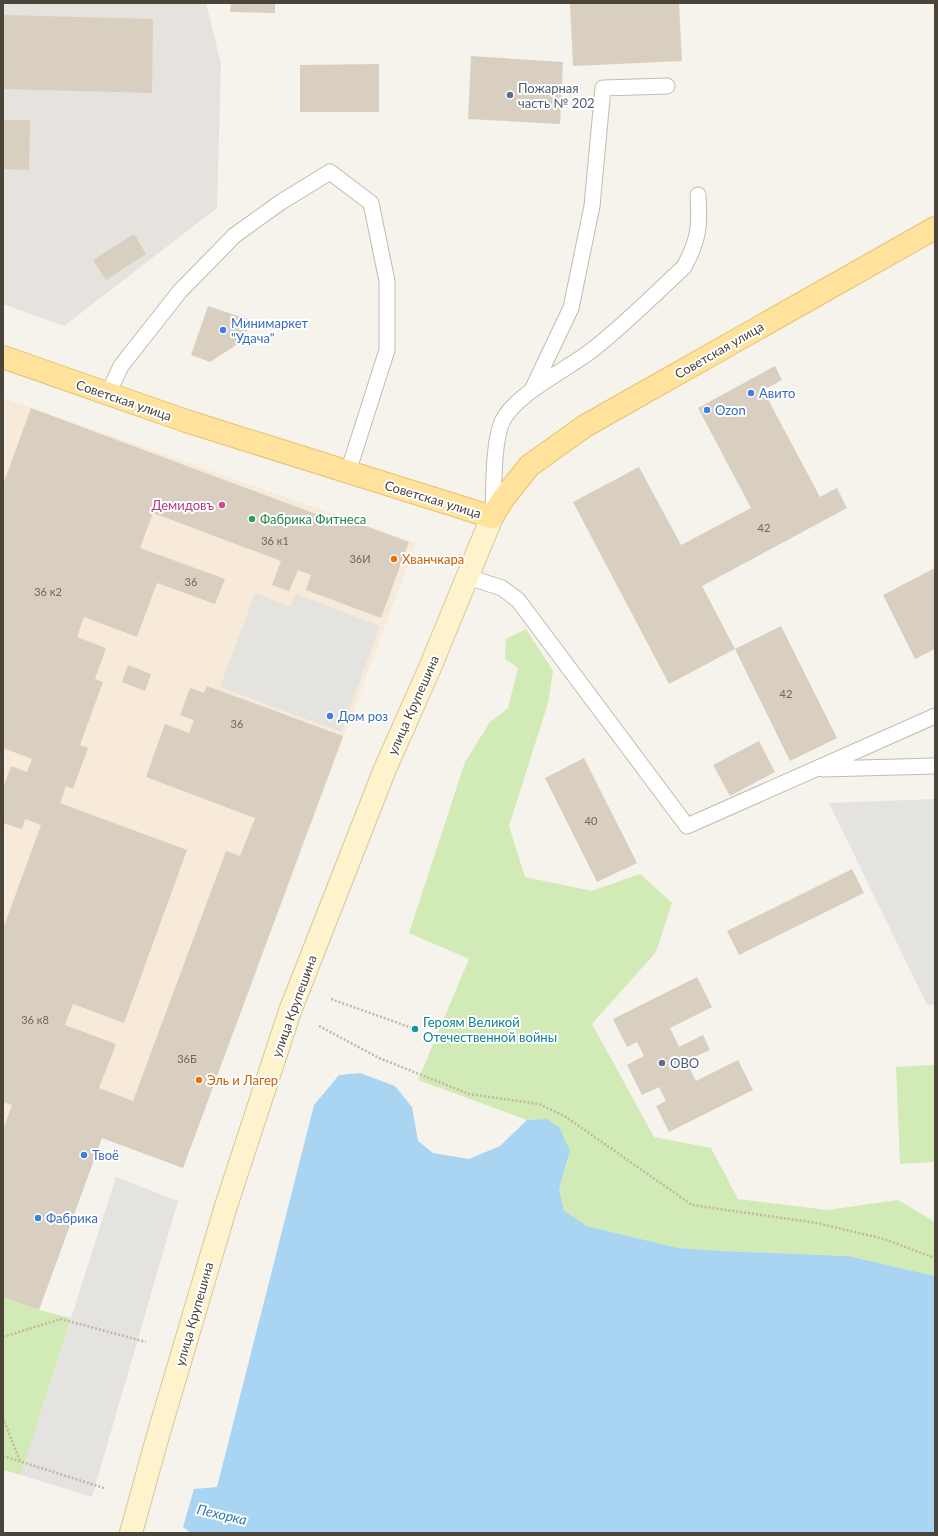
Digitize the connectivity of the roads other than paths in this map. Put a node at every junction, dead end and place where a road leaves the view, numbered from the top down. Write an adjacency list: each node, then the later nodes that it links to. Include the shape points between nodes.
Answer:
1 (667, 86): 5 (lane, via 603,88 592,206 571,308)
2 (698, 195): 5 (lane, via 698,236 684,267 596,347)
3 (935, 228): 8 (main road, Советская улица, via 585,426 529,466)
4 (3, 357): 6 (main road, Советская улица)
5 (532, 390): 8 (lane, via 513,406 503,420 498,435)
6 (108, 394): 7 (main road, Советская улица); 7 (lane, via 121,366 180,291 235,235 281,202 330,172 371,203 387,281 387,350)
7 (348, 472): 8 (main road, Советская улица)
8 (492, 517): 9 (main road, улица Крупешина)
9 (468, 577): 12 (lane, via 502,588 518,600 687,826); 13 (main road, улица Крупешина, via 385,769 290,1011 226,1206)
10 (935, 716): 12 (lane)
11 (935, 766): 12 (lane)
12 (816, 769)
13 (131, 1533)

